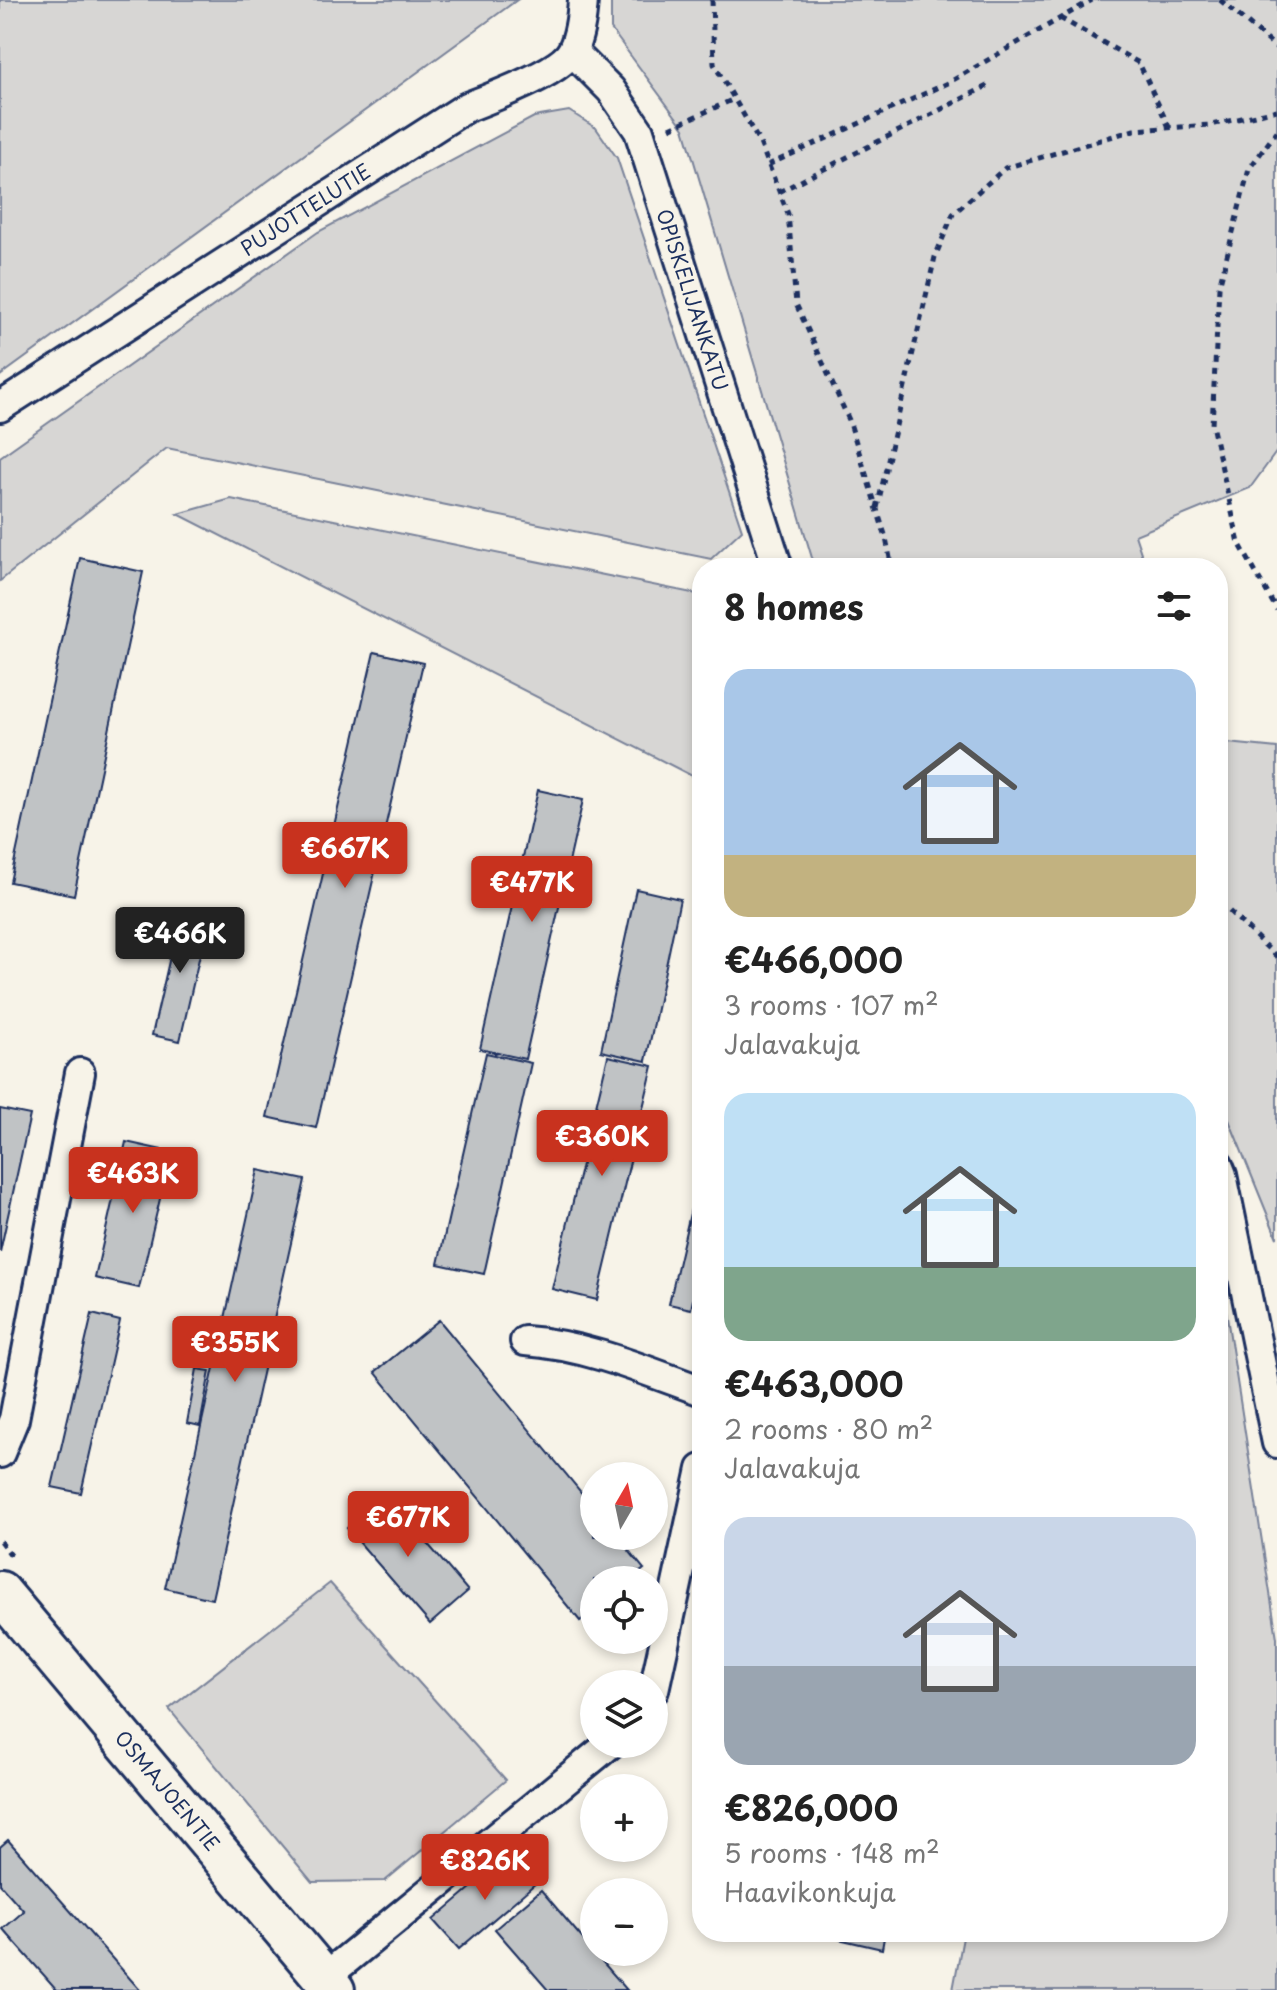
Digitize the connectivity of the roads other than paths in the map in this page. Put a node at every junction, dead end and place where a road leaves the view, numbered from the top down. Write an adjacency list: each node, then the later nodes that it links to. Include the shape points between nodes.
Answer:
1 (583, 0): 2 (street)
2 (573, 52): 3 (street, PUJOTTELUTIE, via 536,79 465,108); 4 (street, OPISKELIJANKATU, via 611,90 639,131)
3 (0, 407)
4 (775, 558)
5 (80, 1073): 10 (street, via 14,1419)
6 (1228, 1204): 9 (street)
7 (525, 1341): 8 (street, via 614,1359)
8 (692, 1387)
9 (1277, 1443)
10 (0, 1453)
11 (692, 1515): 13 (street)
12 (0, 1592): 15 (street, OSMAJOENTIE)
13 (658, 1670)
14 (594, 1758): 15 (street)
15 (329, 1984)

